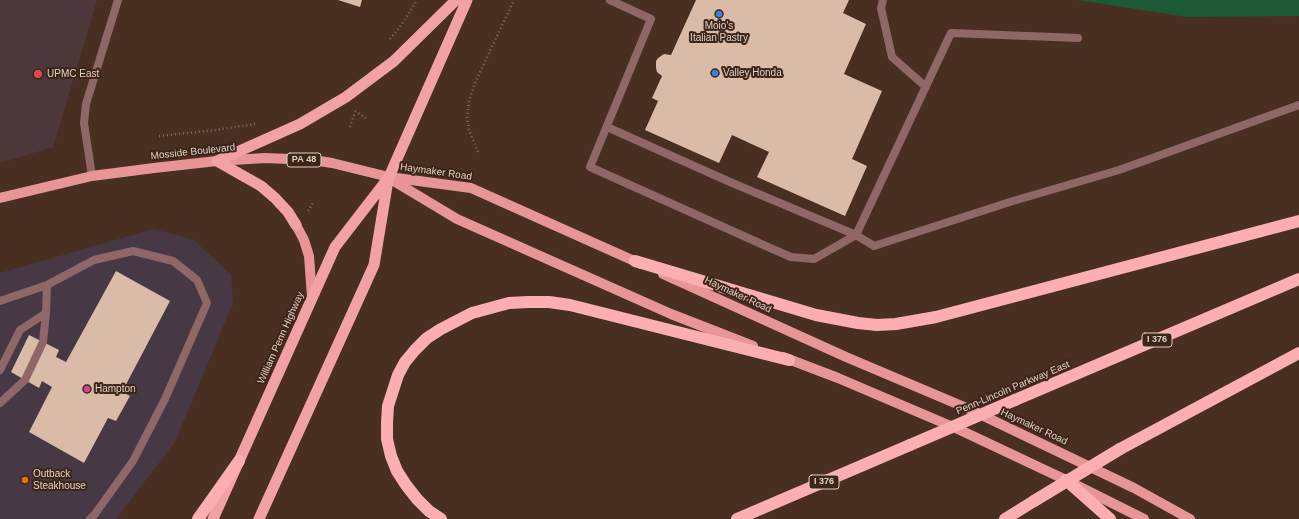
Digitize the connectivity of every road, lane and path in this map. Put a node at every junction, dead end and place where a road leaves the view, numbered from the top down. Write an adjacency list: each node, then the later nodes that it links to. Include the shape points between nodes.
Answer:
1 (118, 0): 19 (lane, via 86,104 84,124)
2 (417, 0): 9 (path)
3 (456, 0): 18 (highway, via 394,61 346,97 300,124)
4 (467, 0): 20 (highway, William Penn Highway)
5 (514, 0): 17 (path, via 474,85 469,102 469,130)
6 (610, 0): 15 (lane, via 651,19)
7 (883, 0): 10 (lane, via 881,8 892,57)
8 (1078, 38): 10 (lane, via 951,33)
9 (386, 43)
10 (926, 87): 24 (lane)
11 (1299, 105): 24 (lane, via 1119,170 874,246)
12 (355, 111): 14 (path)
13 (257, 124): 16 (path)
14 (350, 127)
15 (607, 127): 24 (lane); 24 (lane, via 590,167 792,257 814,259)
16 (159, 136)
17 (478, 152)
18 (217, 160): 19 (main road, Mosside Boulevard / PA 48); 20 (main road, Mosside Boulevard / PA 48, via 313,160); 23 (highway, via 262,186 288,212)
19 (92, 176): 21 (main road, Mosside Boulevard / PA 48)
20 (389, 177): 25 (main road, Haymaker Road, via 471,188); 28 (highway, William Penn Highway, via 335,247); 32 (main road, Haymaker Road, via 457,219 671,314); 40 (highway, William Penn Highway, via 374,265)
21 (0, 198)
22 (1299, 221): 25 (highway, via 936,317 896,324 858,323 816,315)
23 (296, 225): 28 (main road, via 309,256)
24 (856, 236)
25 (636, 261): 46 (main road, Haymaker Road, via 970,410 1134,488)
26 (1299, 279): 42 (highway, Penn-Lincoln Parkway East / I 376, bridge)
27 (47, 285): 29 (lane); 30 (lane); 37 (lane, via 94,260 133,251 173,261 197,280 207,303 165,399 133,461)
28 (312, 297): 35 (highway, William Penn Highway)
29 (0, 301)
30 (46, 313): 33 (lane, via 20,330); 34 (lane, via 43,342 25,380)
31 (1299, 353): 43 (highway, bridge, via 1120,449)
32 (789, 360): 36 (main road, Haymaker Road, via 917,411); 41 (highway, via 570,305 549,302 515,303 472,313 427,338 415,350 398,375 388,406 388,439 397,471 417,499)
33 (0, 370)
34 (0, 403)
35 (239, 461): 38 (highway); 39 (highway, William Penn Highway)
36 (1066, 480): 44 (highway); 45 (main road, Haymaker Road)
37 (90, 519)
38 (198, 519)
39 (213, 519)
40 (259, 519)
41 (441, 519)
42 (737, 519)
43 (1005, 519)
44 (1110, 519)
45 (1144, 519)
46 (1190, 519)

